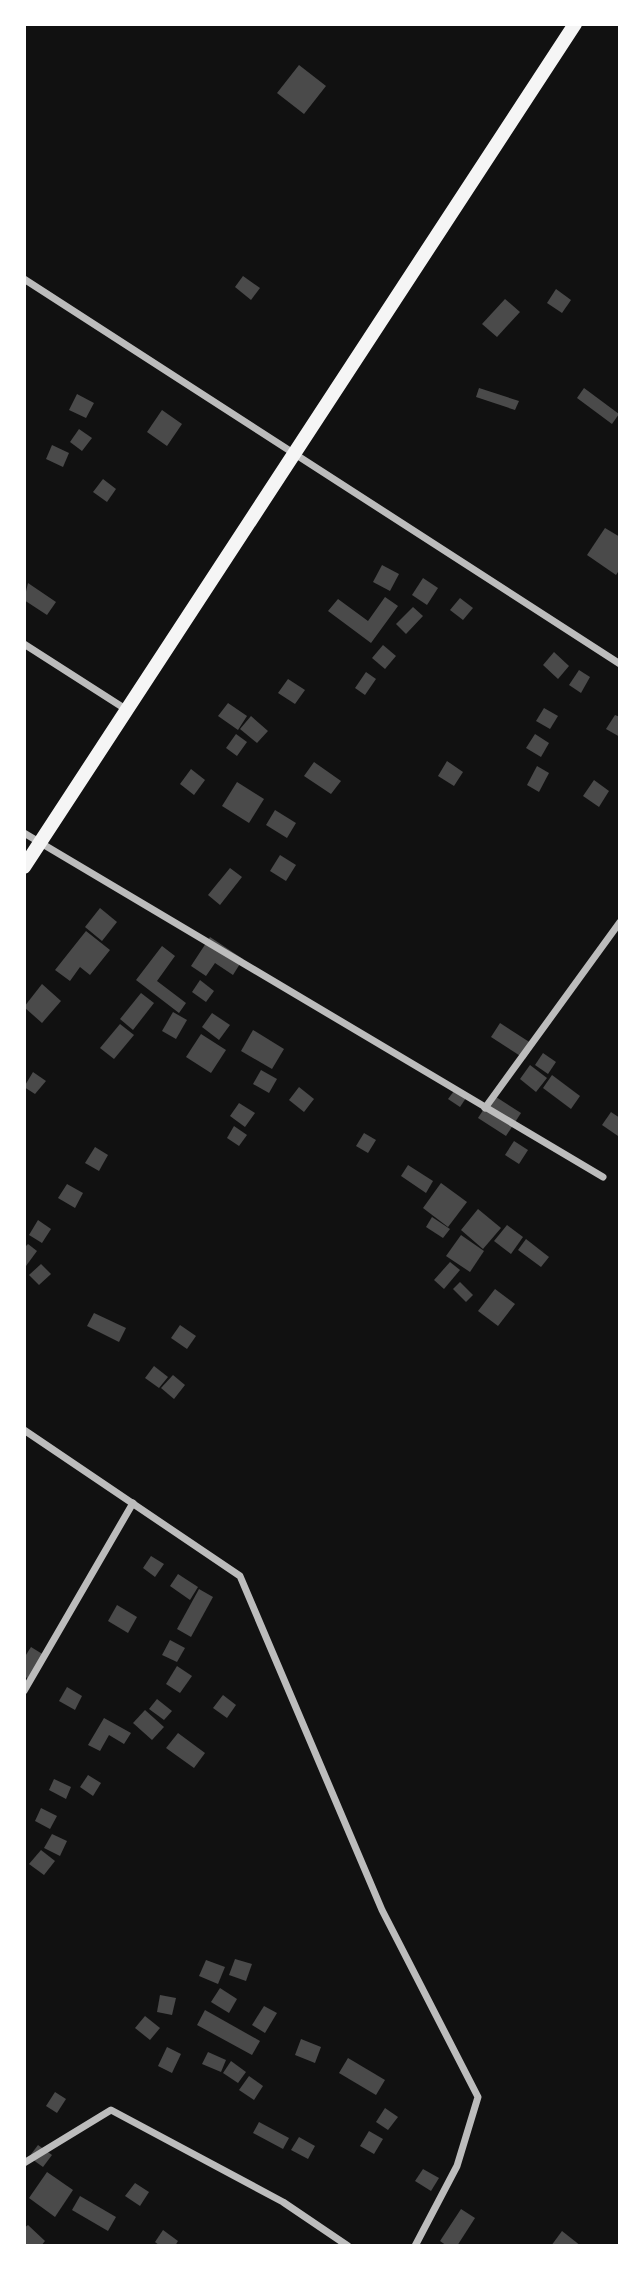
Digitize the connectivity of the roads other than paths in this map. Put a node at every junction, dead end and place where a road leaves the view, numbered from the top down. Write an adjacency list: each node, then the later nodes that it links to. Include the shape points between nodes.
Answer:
1 (575, 24): 3 (main road)
2 (24, 279): 3 (street)
3 (295, 455): 5 (street); 6 (main road)
4 (24, 644): 6 (street)
5 (620, 664)
6 (127, 710): 8 (main road)
7 (24, 833): 8 (street)
8 (40, 844): 9 (main road); 11 (street)
9 (24, 867)
10 (620, 922): 11 (street)
11 (485, 1108): 12 (street)
12 (603, 1177)
13 (24, 1430): 14 (street)
14 (133, 1503): 15 (street); 18 (street, via 240,1576 382,1910 478,2097 457,2166)
15 (24, 1691)
16 (24, 2163): 17 (street, via 111,2110 283,2202)
17 (348, 2245)
18 (415, 2245)

